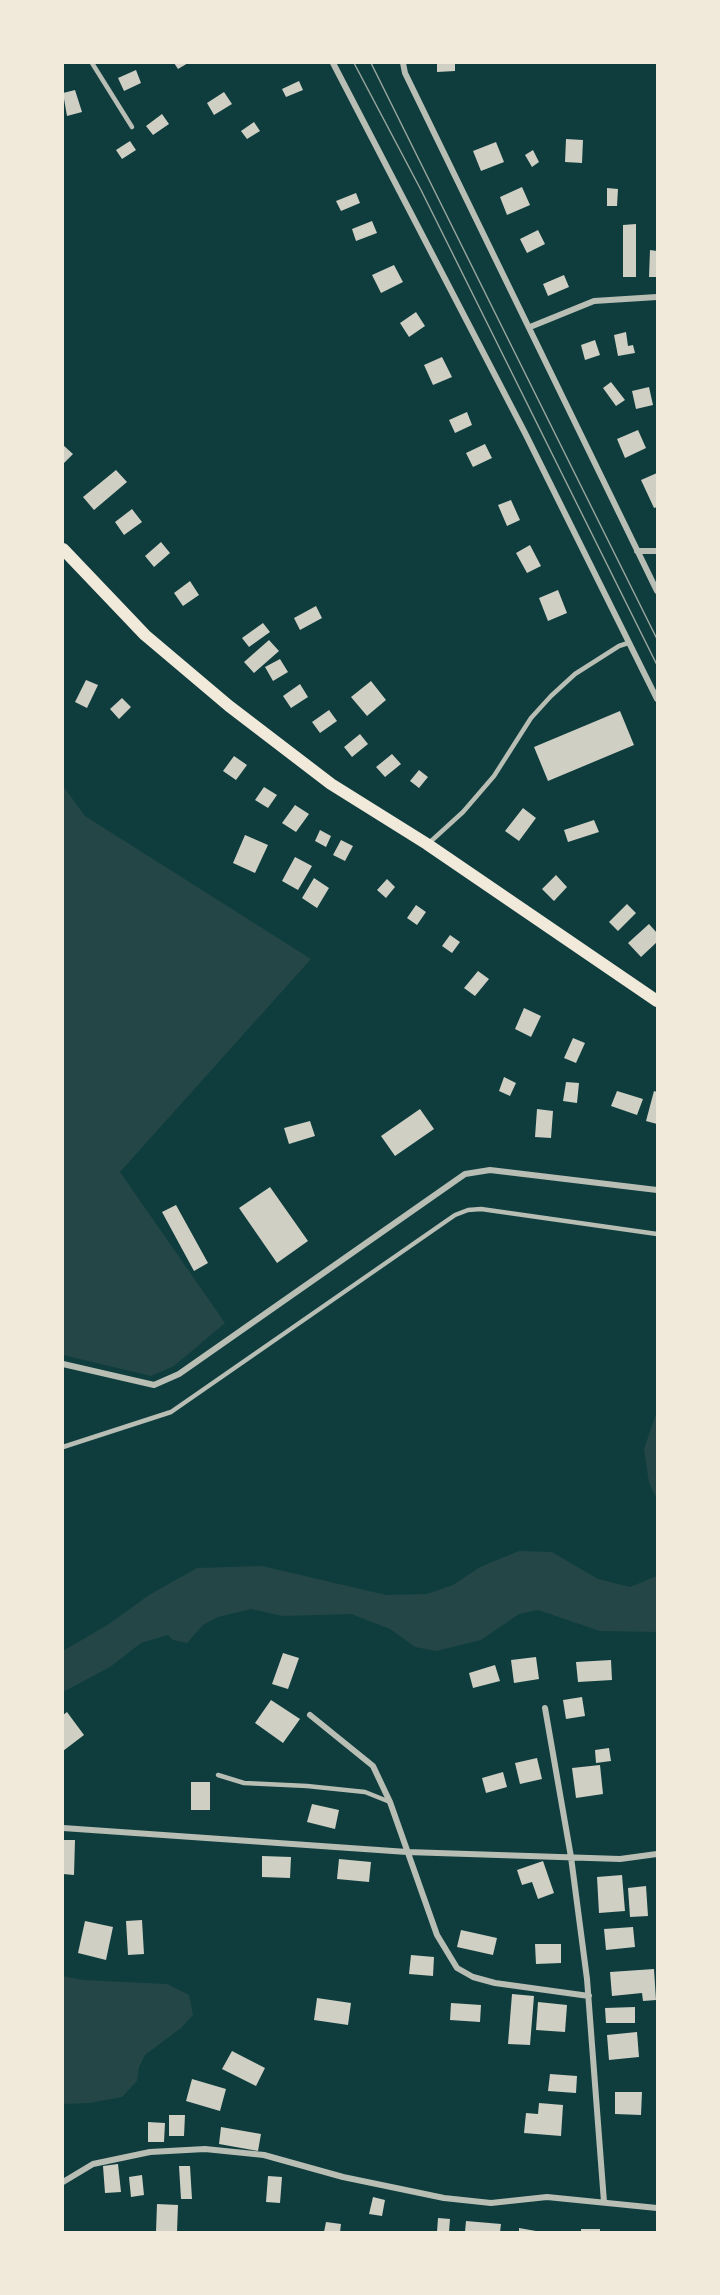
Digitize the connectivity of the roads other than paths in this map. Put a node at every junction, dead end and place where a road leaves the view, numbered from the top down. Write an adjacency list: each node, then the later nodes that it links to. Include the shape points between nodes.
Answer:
1 (92, 63): 4 (lane)
2 (333, 63): 11 (street, via 520,422)
3 (403, 63): 6 (street)
4 (132, 127)
5 (657, 297): 6 (street, via 594,301)
6 (530, 327): 8 (street)
7 (63, 549): 13 (main road, via 145,635 229,706 331,784)
8 (637, 551): 9 (street); 10 (street)
9 (657, 551)
10 (657, 591)
11 (628, 643): 12 (street); 13 (lane, via 575,674 551,696 464,812)
12 (657, 699)
13 (427, 844): 14 (main road)
14 (657, 1001)
15 (657, 1190): 17 (street, via 490,1170 465,1174 179,1374 154,1385)
16 (657, 1234): 18 (lane, via 481,1209 454,1215 171,1412)
17 (63, 1364)
18 (63, 1447)
19 (545, 1708): 26 (street)
20 (310, 1715): 22 (street, via 373,1766)
21 (218, 1775): 22 (lane, via 244,1783 365,1792)
22 (390, 1802): 24 (street)
23 (63, 1828): 24 (street)
24 (407, 1852): 26 (street); 27 (street, via 437,1935 458,1968 495,1983)
25 (657, 1854): 26 (street, via 620,1859)
26 (571, 1857): 27 (street)
27 (589, 1996): 29 (street)
28 (63, 2182): 29 (street, via 93,2164 150,2152 205,2149 264,2155 343,2177 444,2198 491,2203 547,2197)
29 (604, 2202): 30 (street)
30 (657, 2208)

